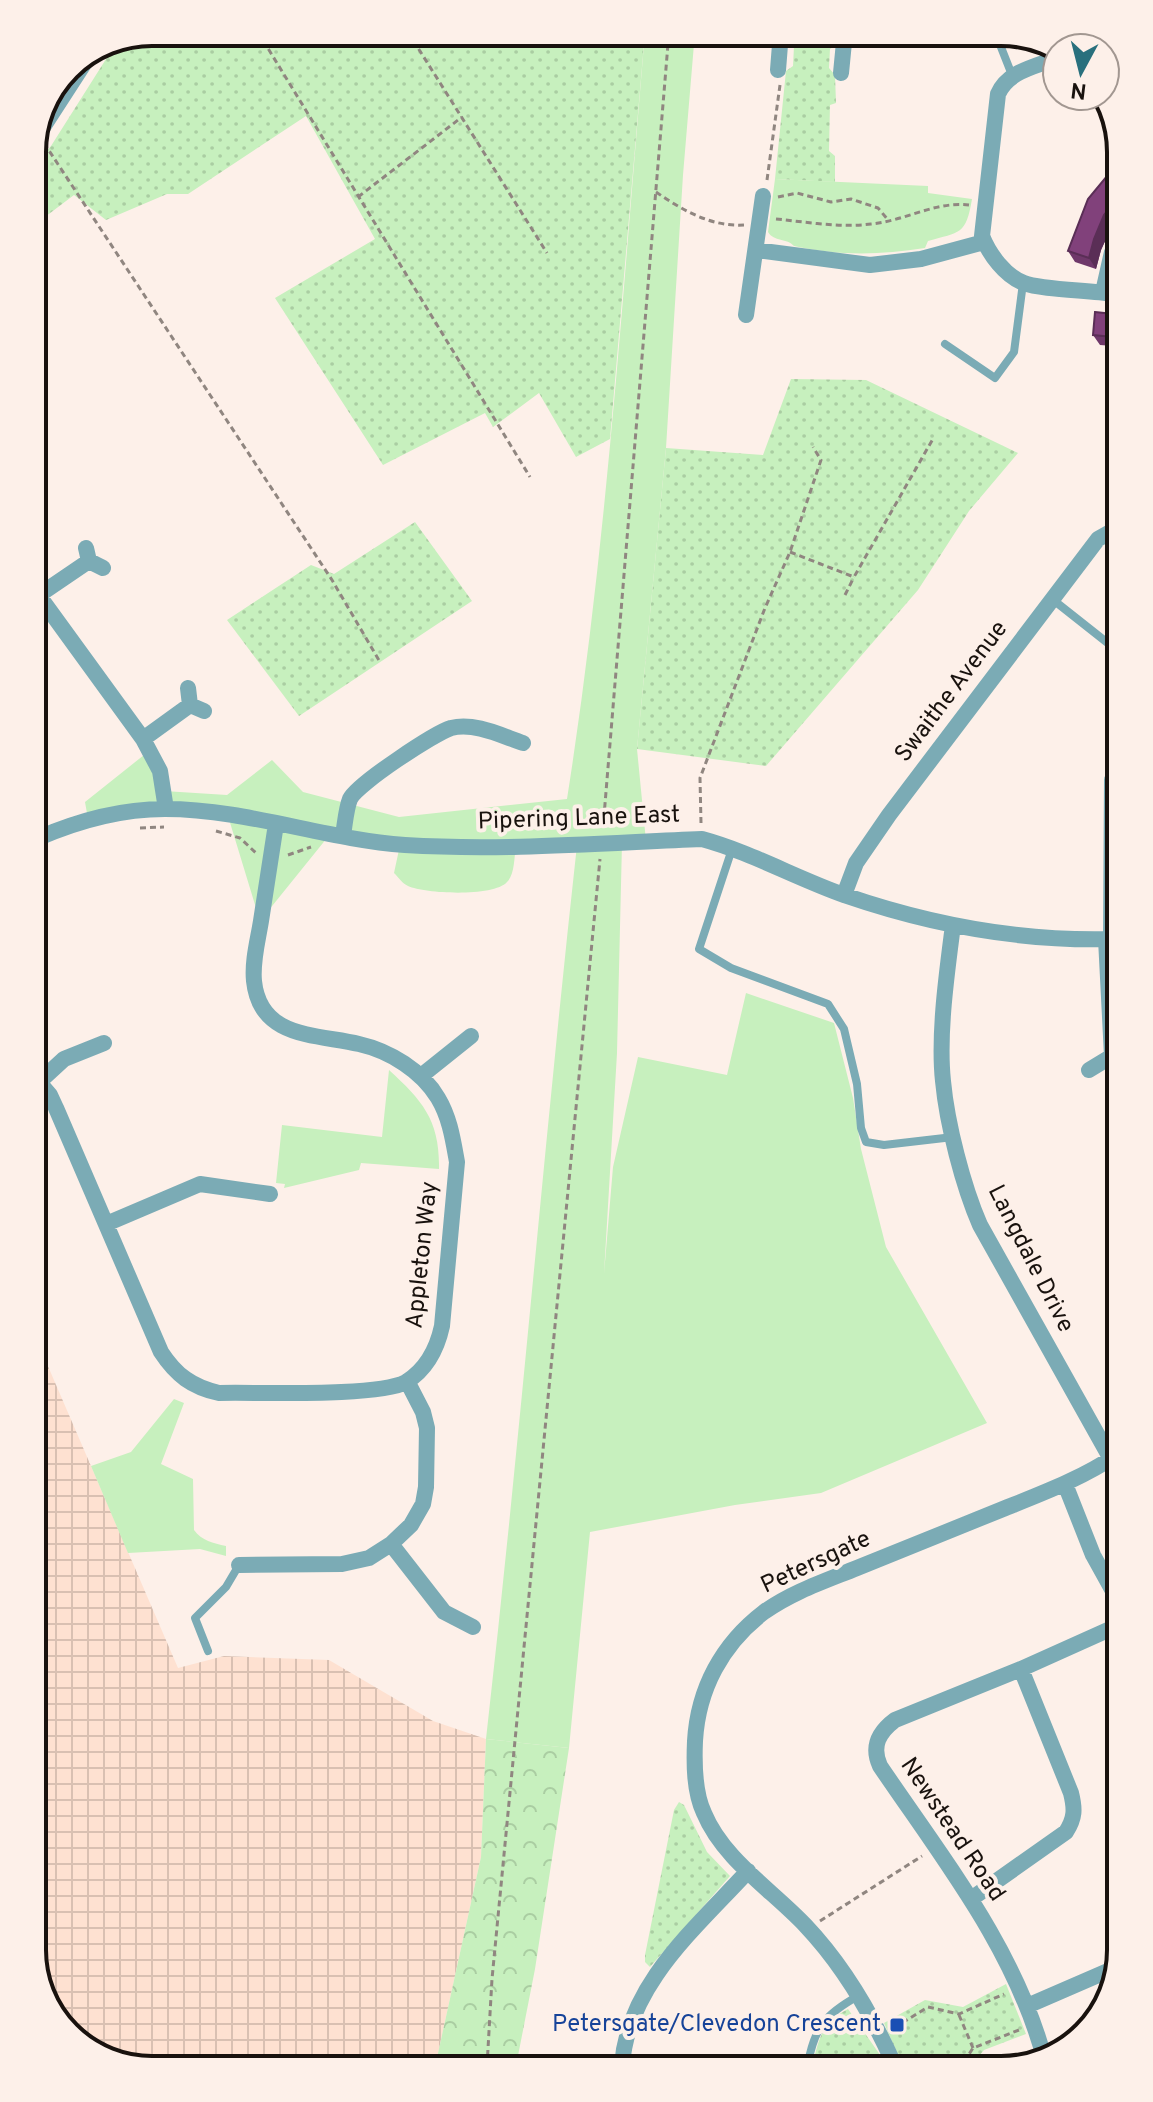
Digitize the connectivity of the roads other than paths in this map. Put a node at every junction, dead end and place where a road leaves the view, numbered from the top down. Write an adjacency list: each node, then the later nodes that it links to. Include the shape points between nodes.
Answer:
1 (780, 46): 5 (street)
2 (844, 46): 6 (street)
3 (1001, 46): 7 (lane)
4 (1041, 64): 7 (street)
5 (778, 70)
6 (841, 73)
7 (1012, 75): 9 (street, via 998,94)
8 (763, 196): 10 (street)
9 (984, 242): 10 (street, via 921,259 870,265); 11 (street, via 1004,269)
10 (756, 250): 13 (street)
11 (1023, 283): 12 (street); 14 (lane, via 1014,352 995,378)
12 (1107, 293)
13 (746, 315)
14 (945, 344)
15 (1107, 534): 18 (street, Swaithe Avenue)
16 (93, 559): 17 (street)
17 (46, 586)
18 (1052, 599): 20 (lane); 29 (street, Swaithe Avenue, via 889,815 856,863)
19 (46, 606): 22 (street)
20 (1107, 642)
21 (194, 701): 22 (street)
22 (143, 739): 24 (street, via 160,771)
23 (523, 743): 27 (street, via 468,727 435,736 362,784 350,798)
24 (166, 809): 25 (street, Pipering Lane East); 26 (street, Pipering Lane East, via 88,819)
25 (276, 824): 27 (street, Pipering Lane East); 37 (street, Appleton Way, via 255,954 254,981 264,1009 288,1030 378,1050)
26 (46, 835)
27 (343, 835): 28 (street, Pipering Lane East, via 454,847 702,839)
28 (732, 849): 29 (street, Pipering Lane East); 39 (lane, via 699,949 731,968 828,1004 844,1029 866,1142 884,1145)
29 (844, 895): 30 (street, Pipering Lane East)
30 (953, 925): 31 (street, Pipering Lane East, via 1022,936); 39 (street, Langdale Drive, via 943,1080)
31 (1107, 939)
32 (471, 1036): 37 (street)
33 (104, 1043): 36 (street, via 64,1059)
34 (1107, 1061): 35 (street)
35 (1089, 1070)
36 (46, 1074)
37 (421, 1076): 42 (street, Appleton Way, via 447,1115 457,1162 438,1345)
38 (46, 1093): 41 (street)
39 (954, 1137): 43 (street, Langdale Drive, via 980,1225)
40 (270, 1194): 41 (street, via 200,1184)
41 (106, 1224): 42 (street, via 161,1352 187,1382 219,1393 379,1390)
42 (407, 1381): 46 (street, via 427,1428 426,1487 411,1525)
43 (1107, 1443)
44 (1107, 1461): 45 (street, Petersgate)
45 (1065, 1484): 48 (street); 53 (street, Petersgate, via 790,1596 744,1629 715,1664 696,1717 696,1778 703,1812)
46 (391, 1544): 47 (street, via 369,1558 342,1564); 49 (street, via 444,1612)
47 (239, 1565): 51 (lane, via 226,1587 195,1618)
48 (1107, 1580)
49 (473, 1627)
50 (1107, 1630): 52 (street, Newstead Road)
51 (208, 1651)
52 (1021, 1669): 54 (street, via 1071,1793 1073,1821 1066,1832); 54 (street, Newstead Road, via 895,1720 877,1740 880,1766)
53 (748, 1871): 56 (street, Petersgate, via 809,1930); 59 (street, via 653,1978 634,2013)
54 (971, 1899): 57 (street, Newstead Road)
55 (1104, 1973): 57 (street)
56 (858, 1996): 60 (lane, via 823,2019); 61 (street, Petersgate)
57 (1027, 2006): 58 (street, Newstead Road)
58 (1041, 2048)
59 (624, 2056)
60 (809, 2056)
61 (890, 2056)

